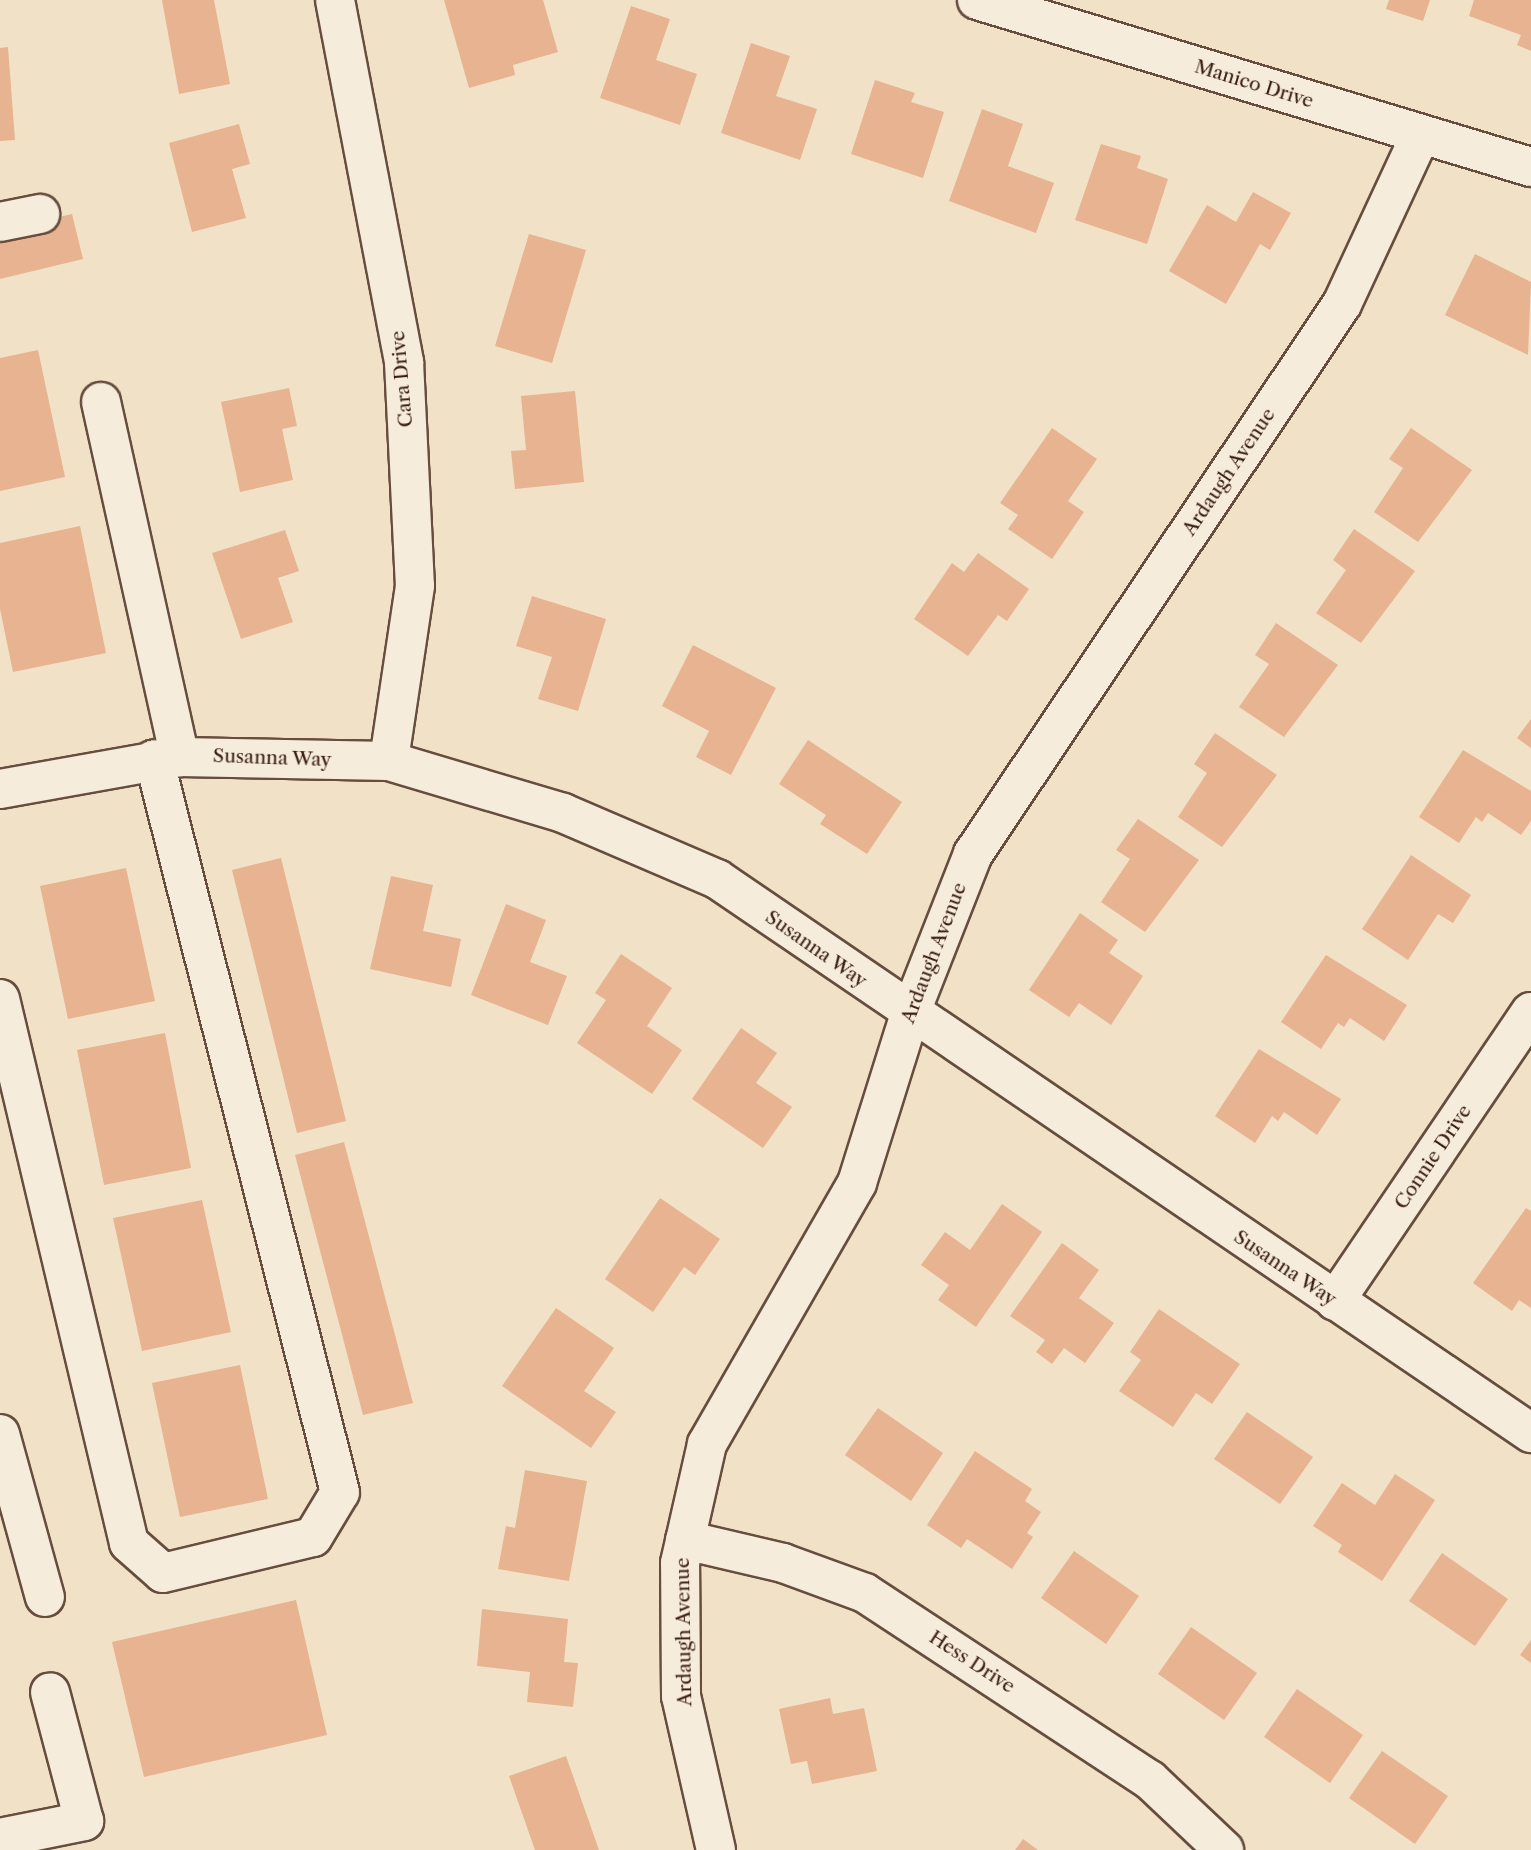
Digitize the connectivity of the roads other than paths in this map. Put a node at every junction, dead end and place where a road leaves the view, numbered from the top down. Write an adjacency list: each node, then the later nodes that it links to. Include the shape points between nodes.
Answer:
1 (335, 0): 9 (street, Cara Drive, via 404,362 415,586)
2 (977, 0): 3 (street, Manico Drive)
3 (1421, 134): 4 (street, Manico Drive); 13 (street, Ardaugh Avenue, via 1342,304 973,854)
4 (1531, 167)
5 (40, 214): 6 (street)
6 (0, 222)
7 (101, 402): 8 (street)
8 (167, 758): 9 (street, Susanna Way); 10 (street, Susanna Way); 11 (street, via 340,1492 313,1537 163,1573 130,1543)
9 (389, 761): 13 (street, Susanna Way, via 563,813 716,879)
10 (0, 789)
11 (0, 999)
12 (1531, 1012): 14 (street, Connie Drive)
13 (910, 1014): 14 (street, Susanna Way); 17 (street, Ardaugh Avenue, via 857,1183 707,1444)
14 (1335, 1301): 15 (street, Susanna Way)
15 (1531, 1433)
16 (0, 1434): 18 (street)
17 (685, 1540): 21 (street, Ardaugh Avenue, via 680,1563 681,1696); 22 (street, Hess Drive, via 783,1563 865,1593 1150,1780)
18 (45, 1597)
19 (50, 1692): 20 (street, via 84,1821)
20 (0, 1838)
21 (716, 1850)
22 (1224, 1850)

